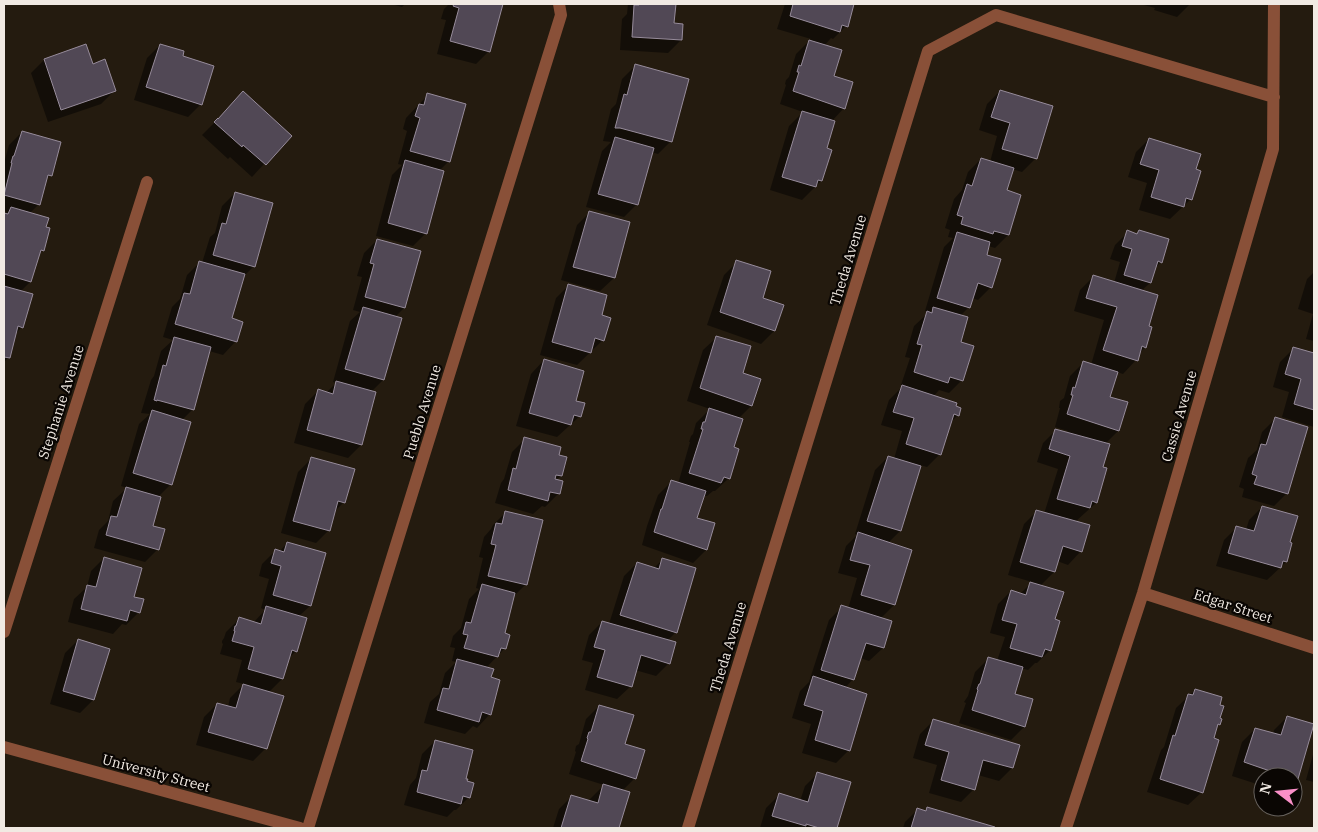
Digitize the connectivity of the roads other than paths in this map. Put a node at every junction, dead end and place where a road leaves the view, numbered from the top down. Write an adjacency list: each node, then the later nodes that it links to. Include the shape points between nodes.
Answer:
1 (559, 4): 10 (street, Pueblo Avenue, via 561,15)
2 (1274, 4): 3 (street, Cassie Avenue)
3 (1274, 97): 5 (street, Cassie Avenue, via 1272,149); 11 (street, Theda Avenue, via 996,15 928,50)
4 (146, 182): 6 (street, Stephanie Avenue)
5 (1143, 593): 7 (street, Edgar Street); 12 (street, Cassie Avenue)
6 (4, 632)
7 (1314, 648)
8 (4, 747): 9 (street, University Street)
9 (300, 828)
10 (308, 828)
11 (688, 828)
12 (1066, 828)

